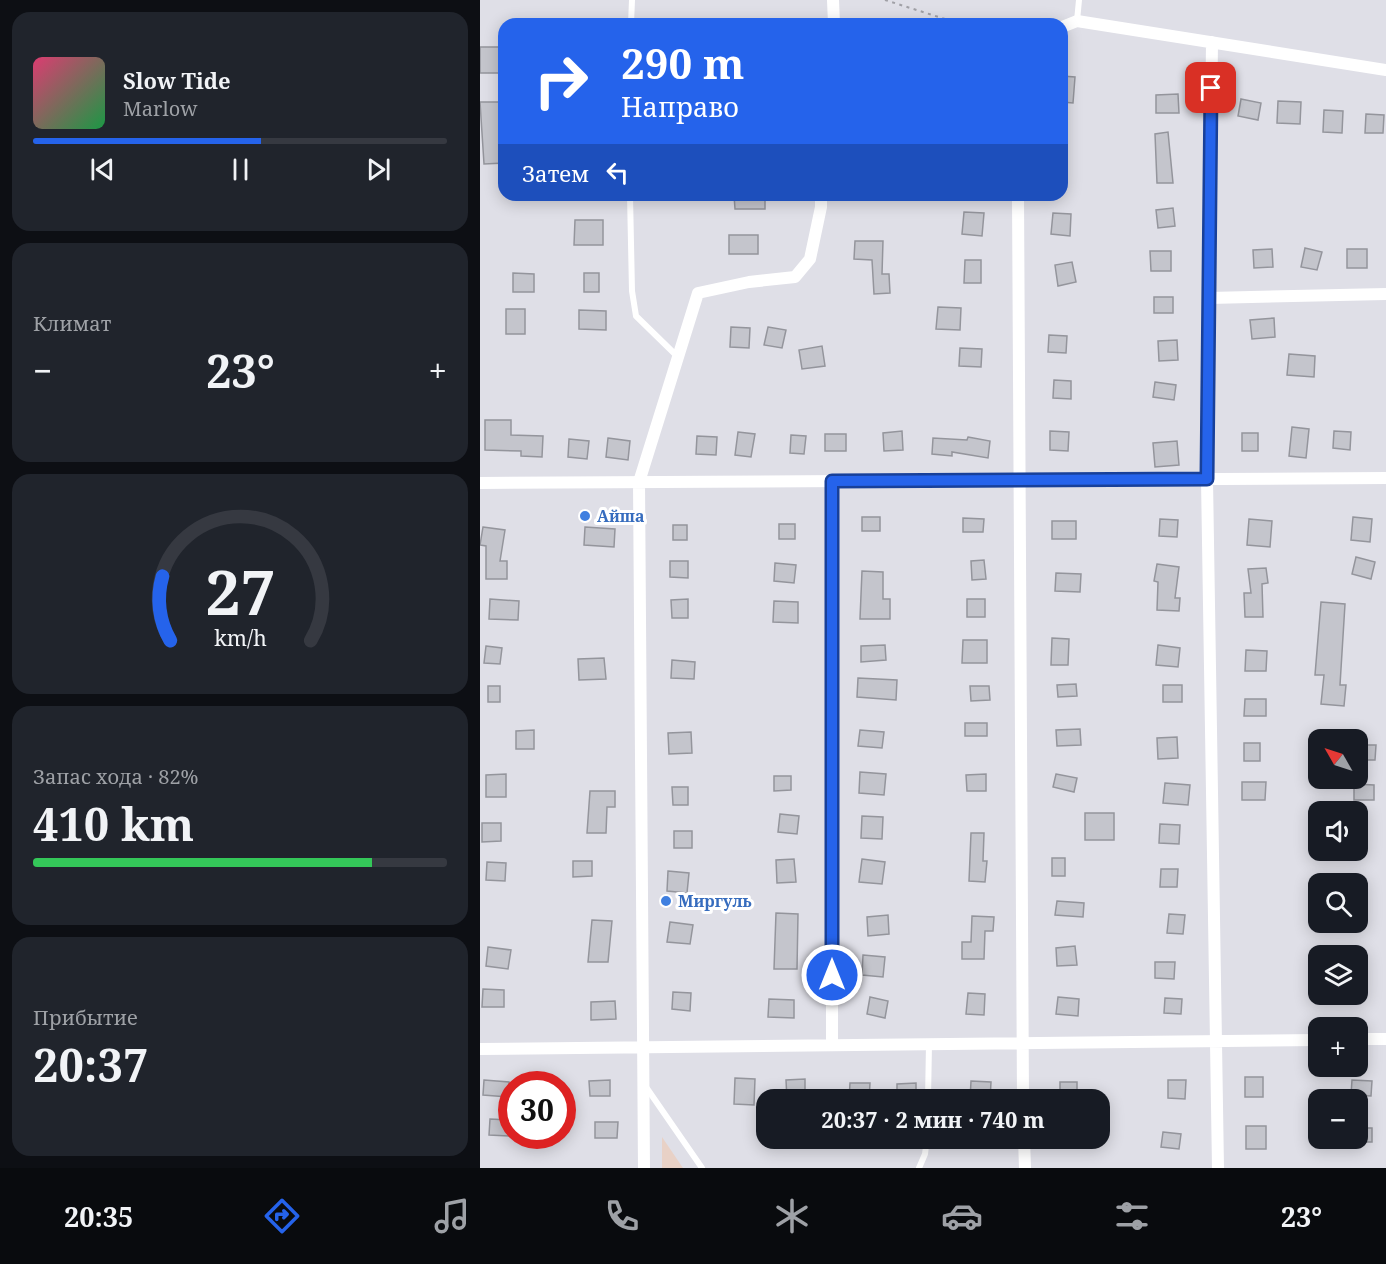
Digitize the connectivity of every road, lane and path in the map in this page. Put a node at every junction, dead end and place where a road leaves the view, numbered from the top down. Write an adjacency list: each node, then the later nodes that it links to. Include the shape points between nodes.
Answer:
1 (632, 0): 5 (lane)
2 (833, 0): 6 (street)
3 (885, 0): 7 (path)
4 (1079, 0): 8 (lane)
5 (631, 18)
6 (834, 18)
7 (942, 18)
8 (1077, 21): 9 (street); 10 (street)
9 (1068, 25)
10 (1212, 42): 11 (street); 16 (street)
11 (1386, 70)
12 (630, 201): 17 (lane, via 636,316)
13 (822, 201): 17 (street, via 810,259 795,277 699,293)
14 (1018, 201): 20 (street)
15 (1386, 294): 16 (street)
16 (1209, 298): 19 (street)
17 (678, 357): 22 (street)
18 (1386, 478): 19 (street)
19 (1207, 479): 20 (street); 27 (street)
20 (1019, 480): 21 (street); 29 (street)
21 (832, 481): 22 (street); 30 (street)
22 (639, 482): 23 (street); 31 (street)
23 (480, 483)
24 (1368, 1039): 25 (street)
25 (1386, 1039)
26 (1308, 1040): 27 (street)
27 (1217, 1041): 29 (street); 42 (street)
28 (929, 1044): 29 (street); 30 (street); 34 (lane)
29 (1022, 1044): 35 (street)
30 (832, 1046): 31 (street)
31 (644, 1047): 32 (street); 33 (street)
32 (480, 1049)
33 (644, 1085): 38 (street); 39 (lane)
34 (928, 1089)
35 (1023, 1089)
36 (926, 1149): 40 (lane)
37 (1024, 1149): 41 (street)
38 (644, 1168)
39 (702, 1168)
40 (919, 1168)
41 (1024, 1168)
42 (1218, 1168)

